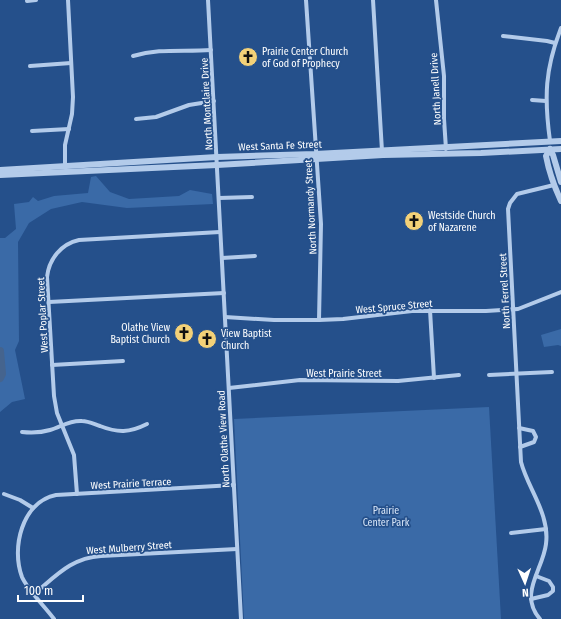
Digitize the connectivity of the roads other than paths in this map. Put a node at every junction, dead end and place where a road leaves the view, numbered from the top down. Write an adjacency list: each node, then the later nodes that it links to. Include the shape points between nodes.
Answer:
1 (36, 0): 7 (street)
2 (68, 0): 13 (street)
3 (208, 0): 11 (street, North Montclaire Drive)
4 (306, 0): 28 (street, North Normandy Street)
5 (373, 0): 26 (street)
6 (436, 0): 23 (street, North Janell Drive, via 444,76)
7 (26, 1)
8 (561, 28): 10 (street)
9 (503, 36): 10 (street)
10 (555, 43): 17 (street)
11 (211, 50): 12 (street, via 166,50); 16 (street, North Montclaire Drive)
12 (133, 56)
13 (71, 63): 14 (street); 19 (street, via 73,106)
14 (30, 66)
15 (532, 100): 17 (street)
16 (214, 101): 18 (street, via 189,105 156,118); 29 (street, North Montclaire Drive)
17 (546, 101): 21 (street)
18 (136, 119)
19 (69, 129): 20 (street); 31 (street, via 65,145)
20 (32, 131)
21 (550, 141): 22 (street, West Santa Fe Street); 23 (street, West Santa Fe Street); 24 (street)
22 (561, 141)
23 (446, 147): 26 (street, West Santa Fe Street); 27 (street, North Janell Drive)
24 (550, 149): 25 (street, West Santa Fe Street); 27 (street, West Santa Fe Street); 34 (street); 35 (street, via 546,156)
25 (561, 149)
26 (382, 152): 27 (street, West Santa Fe Street); 28 (street, West Santa Fe Street)
27 (446, 154)
28 (316, 156): 29 (street, West Santa Fe Street); 30 (street, West Santa Fe Street); 48 (street, North Normandy Street, via 321,224)
29 (217, 157): 30 (street, North Olathe View Road); 31 (street, West Santa Fe Street)
30 (217, 165): 31 (street, West Santa Fe Street); 37 (street, North Olathe View Road)
31 (65, 169): 32 (street, West Santa Fe Street); 33 (street, West Santa Fe Street)
32 (0, 170)
33 (0, 175)
34 (561, 182)
35 (554, 185): 38 (street); 46 (street, North Ferrel Street, via 517,194 510,203 508,210)
36 (252, 197): 37 (street)
37 (219, 198): 39 (street, North Olathe View Road)
38 (561, 201)
39 (220, 232): 41 (street, North Olathe View Road); 44 (street, West Poplar Street, via 74,241 60,249 50,265)
40 (255, 256): 41 (street)
41 (222, 258): 43 (street, North Olathe View Road)
42 (561, 292): 46 (street, West Spruce Street)
43 (224, 293): 44 (street); 47 (street, North Olathe View Road)
44 (49, 302): 50 (street, West Poplar Street)
45 (430, 310): 46 (street, West Spruce Street); 48 (street, West Spruce Street); 55 (street)
46 (513, 310): 52 (street, North Ferrel Street)
47 (225, 317): 48 (street, West Spruce Street); 56 (street, North Olathe View Road)
48 (318, 320)
49 (124, 361): 50 (street)
50 (52, 365): 57 (street, West Poplar Street, via 57,413)
51 (552, 372): 52 (street)
52 (516, 374): 54 (street); 59 (street, North Ferrel Street)
53 (459, 375): 55 (street, West Prairie Street)
54 (489, 375)
55 (434, 378): 56 (street, West Prairie Street, via 398,381 300,380)
56 (229, 388): 62 (street, North Olathe View Road)
57 (62, 424): 58 (street, via 82,421 120,431 136,430); 60 (street, via 46,432); 64 (street, West Poplar Street, via 74,455)
58 (147, 424)
59 (519, 428): 61 (street, North Ferrel Street); 61 (street, via 533,431 536,438 534,442)
60 (22, 432)
61 (520, 447): 66 (street, North Ferrel Street, via 524,472 542,512)
62 (234, 485): 64 (street, West Prairie Terrace); 68 (street, North Olathe View Road)
63 (4, 494): 65 (street)
64 (77, 494): 65 (street, West Prairie Terrace, via 49,496)
65 (33, 508): 70 (street, West Prairie Terrace, via 25,522 18,556 22,576)
66 (546, 529): 67 (street); 69 (street, North Ferrel Street, via 545,550)
67 (511, 533)
68 (237, 549): 70 (street, West Mulberry Street, via 85,558 73,563); 73 (street, North Olathe View Road)
69 (536, 576): 71 (street, North Ferrel Street); 71 (street, via 549,581 553,590 548,595)
70 (34, 594): 72 (street, West Prairie Terrace)
71 (531, 599): 74 (street)
72 (54, 619)
73 (241, 619)
74 (540, 619)

